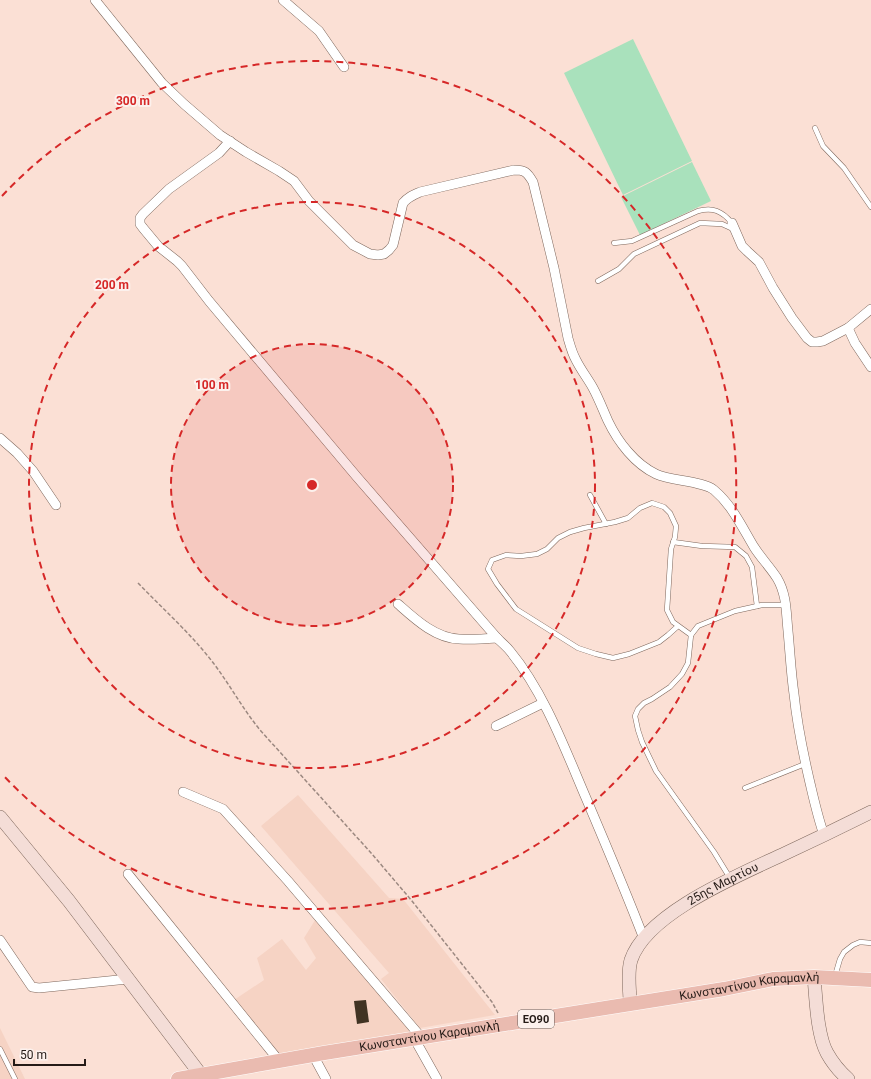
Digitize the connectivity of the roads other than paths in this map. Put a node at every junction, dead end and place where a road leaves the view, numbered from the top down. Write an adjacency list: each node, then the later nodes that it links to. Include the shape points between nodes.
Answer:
1 (95, 0): 5 (street, via 162,82 184,104)
2 (283, 0): 3 (street, via 319,30)
3 (344, 67)
4 (815, 128): 6 (lane, via 823,146 844,168)
5 (230, 141): 19 (street, via 289,177 347,239 370,254 378,255 384,254 393,245 403,203 412,196 514,170 526,172 533,182 571,348 615,433 631,454 648,470 713,490 729,506 777,578); 23 (street, via 219,153 158,198 142,214 140,224 158,246 182,266 358,477)
6 (871, 207)
7 (733, 226): 8 (lane, via 718,211 705,209 632,241); 9 (lane, via 700,223 634,254 619,269); 11 (street, via 742,246 759,262 773,288 807,338 812,342 823,341)
8 (614, 244)
9 (598, 281)
10 (871, 309): 11 (street)
11 (848, 328): 12 (street)
12 (871, 367)
13 (0, 438): 15 (street, via 33,471)
14 (590, 495): 16 (lane)
15 (56, 505)
16 (606, 524): 17 (lane, via 628,518 640,508 652,503 664,507 670,513 676,526); 21 (lane, via 570,532 537,554 506,556 492,560 488,569 516,609 578,648 596,654 613,658 628,654 659,642)
17 (673, 542): 20 (lane, via 702,546 735,546 746,556 752,567); 21 (lane, via 667,610)
18 (398, 604): 23 (street, via 422,624 441,635 458,640)
19 (786, 605): 20 (lane); 26 (street, via 794,695)
20 (757, 606): 22 (lane, via 735,611 698,626)
21 (678, 626): 22 (lane)
22 (691, 635): 33 (lane, via 688,663 682,674 670,687 644,703 635,716 642,742 656,771)
23 (497, 638): 24 (street, via 525,671)
24 (543, 703): 25 (street); 34 (street, via 568,756)
25 (496, 726)
26 (805, 764): 27 (lane); 31 (street)
27 (745, 788)
28 (183, 792): 42 (street, via 222,809 288,881)
29 (871, 812): 31 (street, 25ης Μαρτίου)
30 (0, 817): 38 (street)
31 (824, 835): 33 (street, 25ης Μαρτίου)
32 (128, 874): 45 (street)
33 (731, 879): 34 (street, 25ης Μαρτίου, via 674,911)
34 (644, 939): 41 (street, 25ης Μαρτίου, via 631,961)
35 (0, 940): 38 (street, via 32,987)
36 (871, 943): 39 (lane, via 860,942 844,952)
37 (814, 977): 39 (main road, Κωνσταντίνου Καραμανλή / ΕΟ90); 41 (main road, Κωνσταντίνου Καραμανλή / ΕΟ90, via 773,979); 51 (street, via 822,1040 827,1052)
38 (128, 978): 46 (street)
39 (835, 978): 40 (main road, Κωνσταντίνου Καραμανλή / ΕΟ90)
40 (871, 980)
41 (630, 1003): 42 (main road, Κωνσταντίνου Καραμανλή / ΕΟ90)
42 (418, 1038): 44 (main road, Κωνσταντίνου Καραμανλή / ΕΟ90); 50 (street)
43 (0, 1049): 47 (lane)
44 (314, 1055): 45 (main road, Κωνσταντίνου Καραμανλή / ΕΟ90); 49 (street)
45 (280, 1062): 46 (main road, Κωνσταντίνου Καραμανλή / ΕΟ90)
46 (201, 1075): 48 (main road, Κωνσταντίνου Καραμανλή / ΕΟ90)
47 (15, 1079)
48 (178, 1079)
49 (326, 1079)
50 (437, 1079)
51 (848, 1079)

